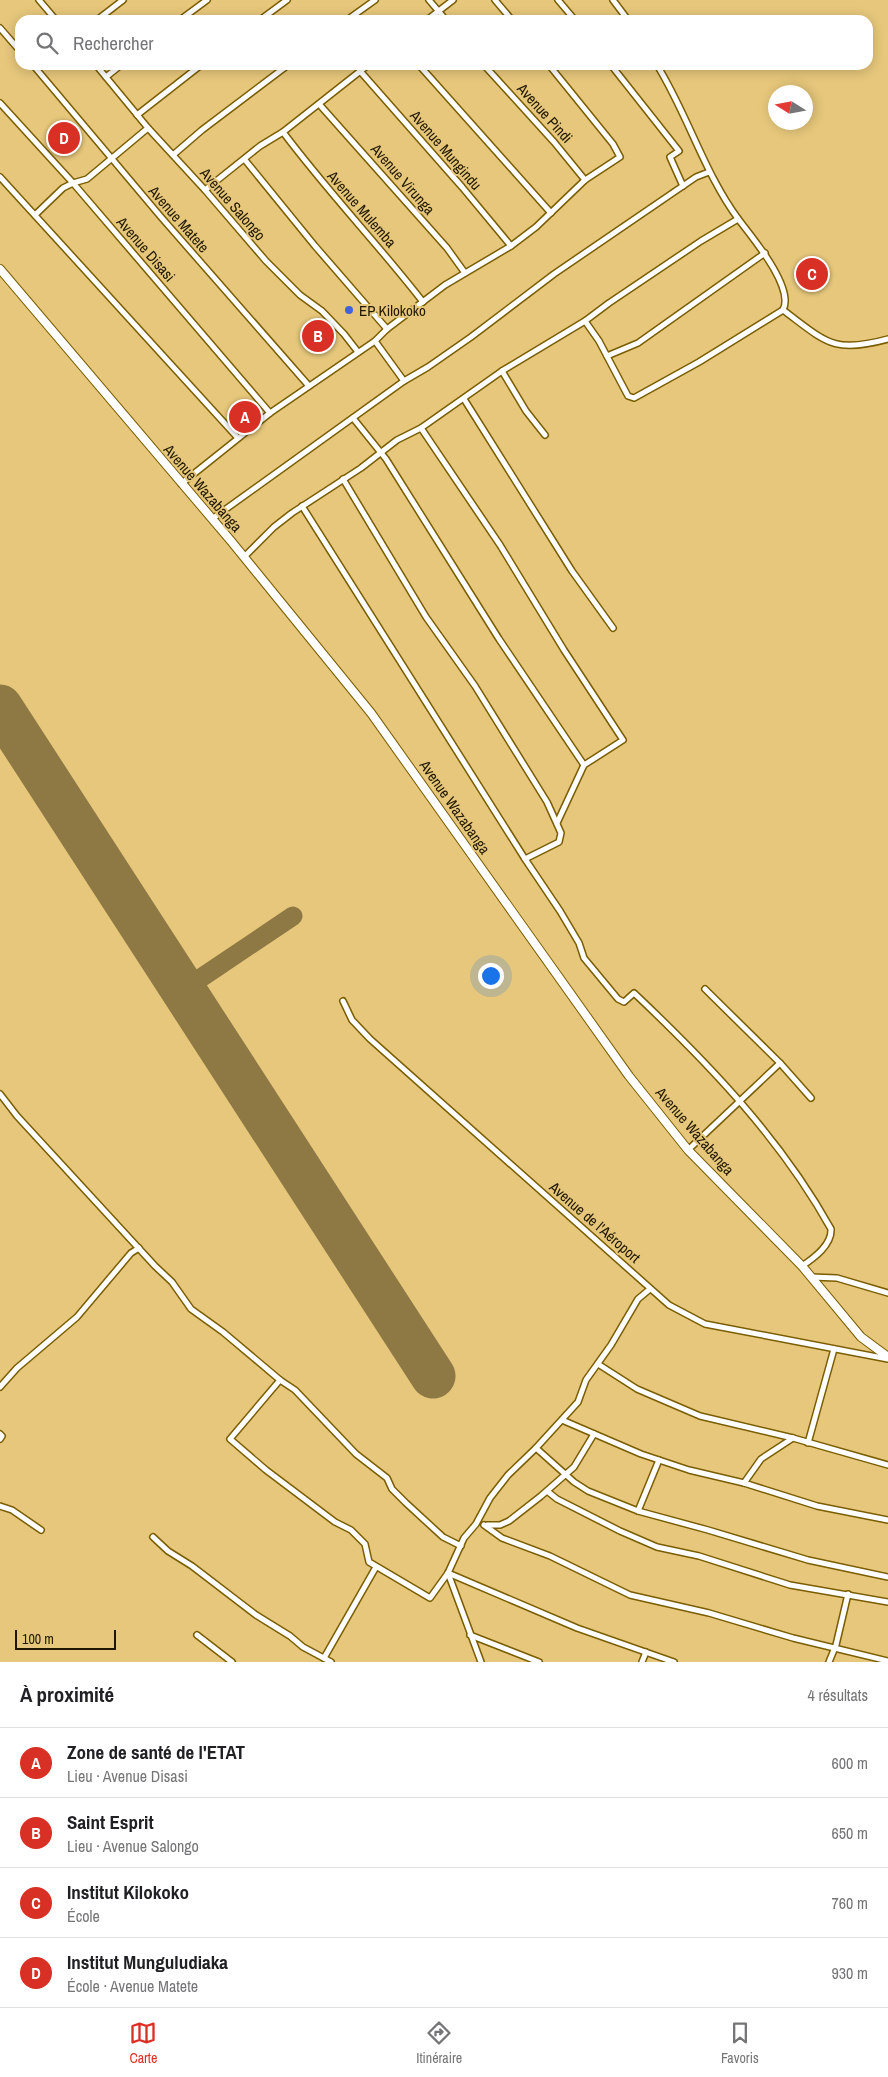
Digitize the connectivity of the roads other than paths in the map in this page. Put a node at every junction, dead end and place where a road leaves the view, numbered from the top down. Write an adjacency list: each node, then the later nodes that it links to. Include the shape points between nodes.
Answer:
1 (123, 0): 13 (street)
2 (207, 0): 14 (street)
3 (286, 0): 15 (street)
4 (375, 0): 16 (street)
5 (429, 0): 11 (street)
6 (453, 0): 11 (street)
7 (495, 0): 19 (street)
8 (558, 0): 20 (street)
9 (613, 0): 21 (street)
10 (42, 1): 12 (street)
11 (439, 11): 17 (street); 18 (street)
12 (52, 15)
13 (104, 15)
14 (187, 15)
15 (266, 15)
16 (354, 15)
17 (434, 15)
18 (442, 15)
19 (508, 15)
20 (570, 15)
21 (624, 15)
22 (0, 28): 23 (street)
23 (15, 45)
24 (37, 70): 42 (street, Avenue Matete)
25 (100, 70): 35 (street, Avenue Salongo)
26 (115, 70): 35 (street)
27 (195, 70): 38 (street)
28 (281, 70): 41 (street)
29 (423, 70): 50 (street)
30 (489, 70): 46 (street, Avenue Pindi)
31 (553, 70): 46 (street, via 620,157)
32 (615, 70): 48 (street, via 679,151 670,157)
33 (660, 70): 44 (street)
34 (360, 71): 37 (street); 53 (street, Avenue Mungindu)
35 (106, 77): 38 (street, Avenue Salongo)
36 (0, 103): 47 (street, Avenue Disasi)
37 (319, 104): 40 (street); 56 (street, Avenue Virunga, via 447,248)
38 (137, 115): 39 (street, Avenue Salongo)
39 (148, 128): 41 (street, Avenue Salongo); 42 (street)
40 (283, 132): 43 (street); 57 (street, Avenue Mulemba)
41 (173, 156): 49 (street, Avenue Salongo)
42 (111, 158): 47 (street, via 87,179); 67 (street, Avenue Matete)
43 (245, 160): 49 (street); 60 (street)
44 (710, 172): 48 (street); 52 (street)
45 (0, 177): 51 (street)
46 (585, 180): 50 (street)
47 (73, 183): 51 (street); 69 (street, Avenue Disasi)
48 (683, 186): 66 (street)
49 (205, 190): 63 (street, Avenue Salongo, via 266,261 300,296 322,311)
50 (551, 213): 53 (street)
51 (34, 215): 73 (street)
52 (738, 219): 54 (street); 59 (street)
53 (511, 246): 56 (street)
54 (764, 252): 58 (street, via 786,300); 64 (street, via 638,343)
55 (0, 270): 76 (main road, Avenue Wazabanga)
56 (465, 273): 57 (street)
57 (422, 302): 60 (street)
58 (783, 310): 61 (street, via 817,336 835,344 849,347); 64 (street, via 634,398 628,396)
59 (585, 321): 64 (street); 65 (street)
60 (387, 329): 62 (street)
61 (888, 339)
62 (375, 341): 63 (street); 66 (street)
63 (358, 352): 67 (street)
64 (607, 356)
65 (502, 371): 68 (street); 72 (street)
66 (404, 381): 70 (street)
67 (309, 386): 69 (street)
68 (464, 399): 71 (street); 80 (street, via 572,571)
69 (270, 414): 73 (street)
70 (353, 418): 74 (street); 78 (street)
71 (421, 428): 74 (street); 81 (street, via 500,544 623,740)
72 (545, 435)
73 (238, 438): 76 (street)
74 (380, 453): 75 (street); 81 (street)
75 (343, 479): 77 (street); 82 (street, via 426,617 475,686)
76 (181, 484): 78 (main road, Avenue Wazabanga)
77 (302, 506): 79 (street, via 274,527); 83 (street)
78 (212, 519): 79 (main road, Avenue Wazabanga)
79 (244, 557): 90 (main road, Avenue Wazabanga, via 371,713 629,1076)
80 (613, 628)
81 (584, 765): 82 (street)
82 (557, 823): 83 (street, via 560,842)
83 (525, 859): 89 (street, via 560,911 584,958 607,987 622,1002 634,993 682,1038)
84 (705, 989): 86 (street)
85 (342, 1001): 94 (street, Avenue de l'Aéroport, via 352,1020 370,1039)
86 (780, 1063): 88 (street); 89 (street)
87 (0, 1094): 91 (street)
88 (811, 1098)
89 (739, 1100): 90 (street); 92 (street, via 799,1176 831,1229 829,1240 816,1257)
90 (688, 1150): 92 (main road, Avenue Wazabanga)
91 (139, 1248): 99 (street, via 172,1282 191,1309); 100 (street, via 77,1317 17,1368)
92 (802, 1266): 93 (main road, Avenue Wazabanga)
93 (811, 1276): 95 (street, via 837,1278); 97 (main road, Avenue Wazabanga, via 861,1337)
94 (650, 1289): 96 (street, Avenue de l'Aéroport, via 669,1305 705,1324); 98 (street, via 638,1299)
95 (888, 1293)
96 (834, 1349): 97 (street, Avenue de l'Aéroport); 106 (street)
97 (888, 1358)
98 (598, 1364): 101 (street, via 586,1380 578,1402); 104 (street, via 637,1389 700,1416)
99 (280, 1380): 120 (street, via 295,1390 356,1454 387,1478 392,1489 443,1537); 121 (street, via 230,1439 335,1522 351,1530 365,1544 369,1562)
100 (0, 1387)
101 (562, 1420): 103 (street); 107 (street)
102 (0, 1434): 105 (street)
103 (594, 1434): 108 (street); 110 (street, via 574,1468)
104 (793, 1438): 106 (street); 111 (street, via 761,1459)
105 (0, 1439)
106 (808, 1443): 109 (street)
107 (536, 1448): 110 (street); 116 (street, via 508,1475)
108 (659, 1460): 111 (street); 114 (street)
109 (888, 1465)
110 (565, 1474): 112 (street); 114 (street, via 588,1491)
111 (744, 1483): 115 (street, via 817,1506)
112 (547, 1491): 117 (street, via 509,1521 500,1525); 124 (street, via 620,1532 657,1546 790,1585)
113 (0, 1506): 118 (street, via 12,1510)
114 (638, 1511): 123 (street, via 808,1560)
115 (888, 1520)
116 (476, 1524): 117 (street); 120 (street)
117 (484, 1525): 128 (street, via 502,1538 550,1556 630,1595)
118 (41, 1530)
119 (153, 1537): 130 (street, via 256,1615)
120 (461, 1546): 122 (street)
121 (376, 1567): 122 (street, via 430,1598); 130 (street)
122 (448, 1573): 127 (street); 129 (street, via 577,1628)
123 (888, 1577)
124 (848, 1594): 125 (street); 128 (street)
125 (888, 1602)
126 (198, 1635): 132 (street)
127 (470, 1635): 134 (street); 135 (street)
128 (834, 1648): 131 (street); 138 (street)
129 (646, 1652): 136 (street); 137 (street)
130 (324, 1658): 133 (street)
131 (888, 1661)
132 (232, 1662)
133 (331, 1662)
134 (481, 1662)
135 (539, 1662)
136 (642, 1662)
137 (674, 1662)
138 (829, 1662)

